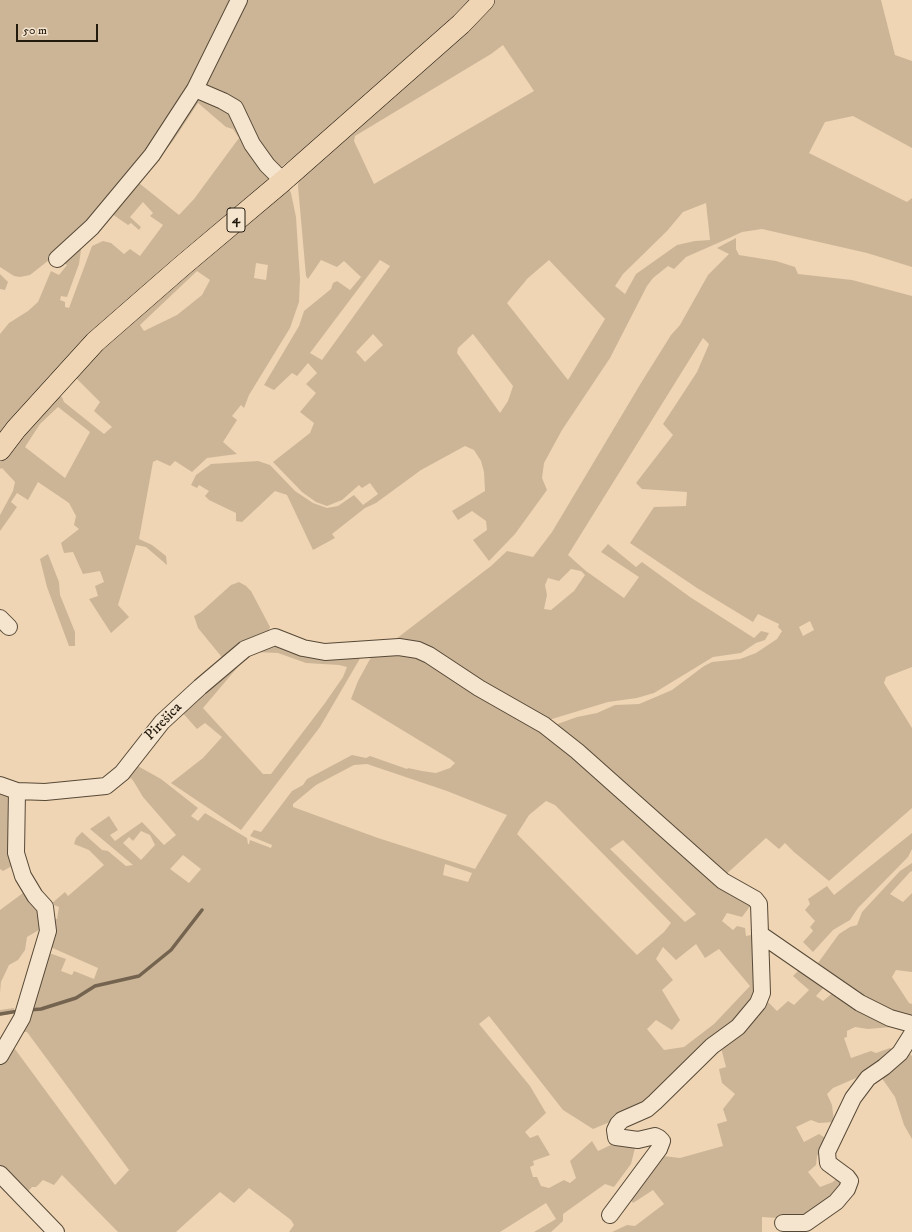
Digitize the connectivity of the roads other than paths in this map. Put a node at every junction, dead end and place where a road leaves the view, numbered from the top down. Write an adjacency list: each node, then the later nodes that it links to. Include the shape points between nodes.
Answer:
1 (239, 0): 3 (street)
2 (484, 0): 4 (main road, 4, via 461,24)
3 (195, 89): 4 (street, via 223,100 235,108 252,144 267,166); 5 (street, via 152,155 92,227)
4 (283, 181): 6 (main road, 4, via 95,342)
5 (56, 259)
6 (0, 450)
7 (0, 785): 8 (street, Pirešica)
8 (17, 791): 9 (street, Pirešica, via 45,792 106,786 122,772 162,722 245,649 275,638 284,639 303,648 325,652 399,647 418,650 544,725 723,881 755,899 759,904); 12 (street, via 16,853 22,876 45,907 48,931 22,1018)
9 (760, 934): 10 (street, via 860,1003 890,1018); 14 (street, Pirešica, via 762,993 753,1012 712,1046 647,1109 618,1124 615,1130 616,1137 638,1140 655,1136 662,1141 659,1149)
10 (912, 1024)
11 (912, 1034): 15 (street, via 900,1053 868,1078 853,1098 826,1152 828,1163 850,1181 847,1189 836,1202 806,1223)
12 (0, 1056)
13 (0, 1174): 16 (street)
14 (610, 1215)
15 (783, 1223)
16 (56, 1232)

